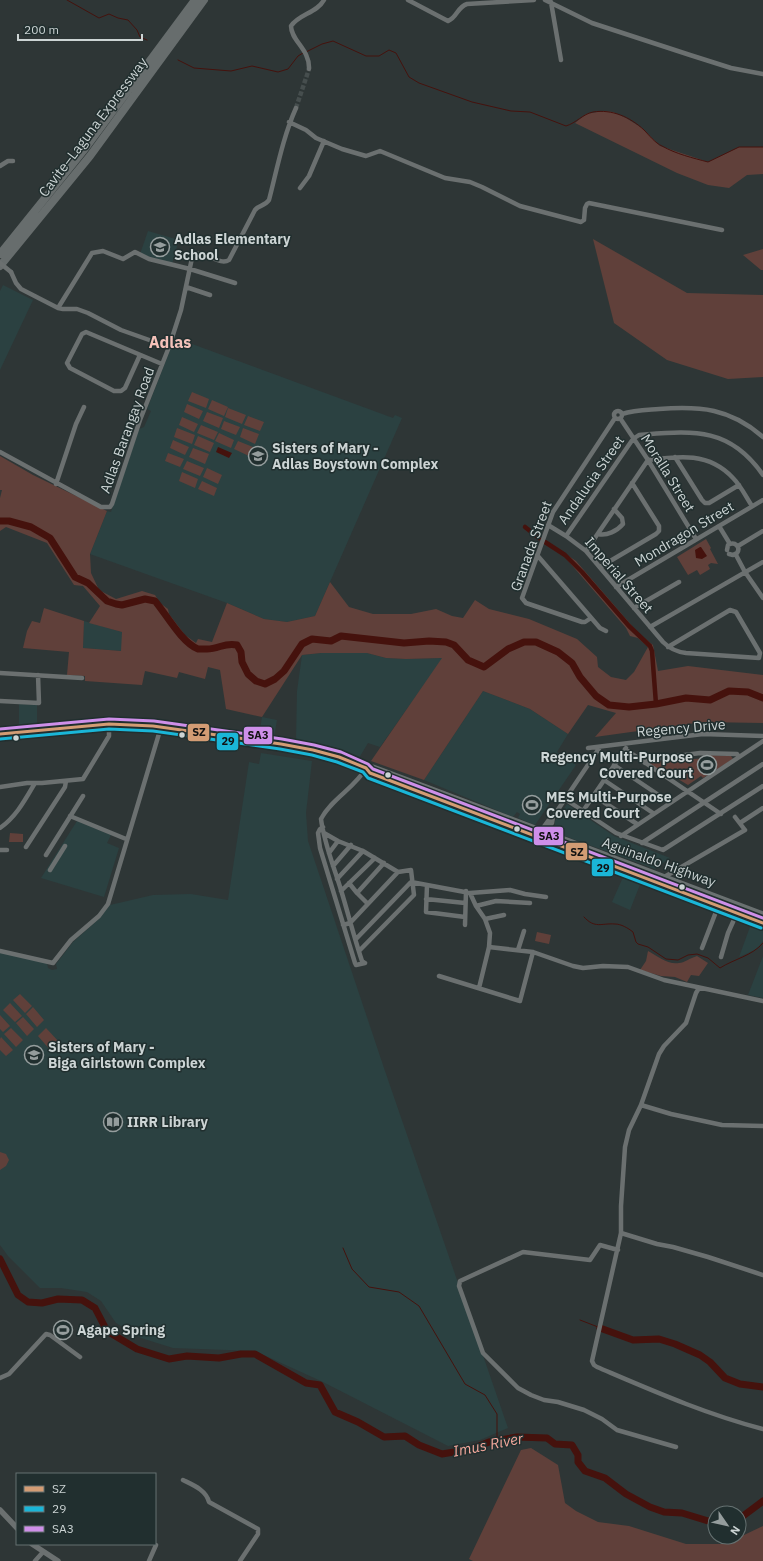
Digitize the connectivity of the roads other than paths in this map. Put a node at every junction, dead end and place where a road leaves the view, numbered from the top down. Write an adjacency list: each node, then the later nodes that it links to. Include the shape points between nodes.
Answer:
1 (195, 0): 18 (highway, Cavite–Laguna Expressway, via 83,151)
2 (204, 0): 20 (highway, Cavite–Laguna Expressway, via 90,156)
3 (324, 0): 9 (street, via 321,5 295,20 291,26 292,33 304,49)
4 (408, 0): 5 (street, via 448,21 467,4)
5 (534, 0)
6 (545, 0): 7 (street)
7 (552, 2): 8 (street); 10 (street, via 592,23 731,68)
8 (561, 60)
9 (309, 69)
10 (763, 74)
11 (296, 108): 12 (street)
12 (289, 122): 13 (street); 21 (street, Adlas Barangay Road, via 268,202 255,210 229,260 223,262 204,254 196,254 192,258)
13 (324, 141): 16 (street, via 308,180); 17 (street, via 366,156 380,151 445,178 470,182 520,206 581,222 589,203)
14 (13, 161): 15 (street)
15 (0, 166)
16 (300, 188)
17 (722, 230)
18 (0, 254)
19 (0, 262): 25 (street, bridge, via 11,272 21,289)
20 (0, 266)
21 (190, 269): 22 (street); 23 (street, Adlas Barangay Road); 25 (street, via 152,260 135,252 123,259 103,251 92,253)
22 (235, 283)
23 (186, 287): 24 (street); 26 (street, Adlas Barangay Road)
24 (210, 295)
25 (58, 308): 26 (street, via 88,312 121,330)
26 (169, 347): 28 (street, Adlas Barangay Road)
27 (140, 355): 27 (street, via 125,388 121,391 114,391 70,368 67,363 85,332); 28 (street)
28 (162, 364): 39 (street, Adlas Barangay Road, via 110,507 101,507)
29 (84, 407): 39 (street)
30 (621, 416): 31 (street); 31 (street, via 619,411 616,411); 32 (street, via 632,411 700,408 739,420); 33 (street, Moralla Street)
31 (615, 418): 44 (street, Granada Street, via 558,503)
32 (763, 437)
33 (633, 439): 36 (street, Moralla Street); 37 (street, Andalucia Street, via 640,435 682,432 714,436 736,447); 48 (street, Andalucia Street)
34 (0, 452): 39 (street, Adlas Barangay Road)
35 (675, 457): 36 (street); 40 (street, via 692,456 711,462 723,469); 40 (street, via 705,503)
36 (648, 460): 38 (street); 49 (street, Moralla Street)
37 (763, 475)
38 (632, 483): 43 (street); 56 (street, via 659,526 659,531)
39 (56, 484)
40 (739, 485): 42 (street)
41 (763, 500): 42 (street, Mondragon Street)
42 (752, 506): 45 (street, Mondragon Street)
43 (614, 509): 47 (street); 47 (street, via 622,518 623,524 609,533)
44 (548, 525): 48 (street, Imperial Street); 53 (street, Granada Street)
45 (718, 526): 49 (street, Mondragon Street); 50 (street)
46 (763, 531): 51 (street)
47 (598, 534): 52 (street)
48 (566, 536): 52 (street, Imperial Street)
49 (696, 539): 59 (street, Mondragon Street)
50 (730, 544): 51 (street); 54 (street, via 728,552)
51 (738, 546): 54 (street)
52 (586, 551): 56 (street, Imperial Street)
53 (537, 555): 64 (street); 64 (street, Granada Street, via 523,600 582,622)
54 (736, 555): 57 (street)
55 (763, 562): 57 (street)
56 (600, 567): 59 (street, Imperial Street)
57 (745, 572): 61 (street); 65 (street)
58 (680, 582): 63 (street)
59 (616, 587): 63 (street, Imperial Street)
60 (763, 588): 61 (street)
61 (758, 591): 62 (street)
62 (763, 598)
63 (634, 608): 65 (street, Imperial Street)
64 (591, 618): 66 (street)
65 (650, 627): 67 (street, Imperial Street)
66 (606, 631)
67 (668, 647): 67 (street, via 730,610 736,612 760,653 759,658 686,653)
68 (0, 672): 69 (street)
69 (38, 675): 70 (street); 71 (street, via 39,703)
70 (82, 678)
71 (0, 701)
72 (110, 724): 73 (main road, Aguinaldo Highway); 74 (main road, Aguinaldo Highway); 87 (street, via 109,736 83,779)
73 (161, 727): 85 (main road, Aguinaldo Highway, via 300,747 326,753); 110 (street)
74 (0, 734)
75 (763, 736): 77 (street, Regency Drive, via 703,734)
76 (763, 741): 81 (street)
77 (629, 743): 78 (street, Regency Drive); 80 (street)
78 (600, 747): 79 (street, Regency Drive); 94 (street)
79 (588, 748)
80 (625, 749): 82 (street); 84 (street)
81 (739, 757): 82 (street, via 737,754 700,753 647,760); 91 (street)
82 (645, 763): 91 (street)
83 (763, 764): 96 (street)
84 (614, 765): 86 (street); 95 (street)
85 (366, 768): 105 (street, via 323,815); 108 (main road, Aguinaldo Highway, via 370,773)
86 (604, 780): 92 (street); 99 (street)
87 (66, 781): 88 (street); 115 (street, via 65,787)
88 (35, 783): 90 (street); 106 (street, via 17,813)
89 (763, 786): 100 (street)
90 (0, 787)
91 (687, 791): 95 (street); 96 (street)
92 (593, 795): 98 (street); 104 (street)
93 (83, 796): 101 (street)
94 (565, 799): 98 (street); 108 (street, via 552,823)
95 (669, 802): 99 (street)
96 (704, 802): 100 (street); 112 (street)
97 (763, 808): 103 (street)
98 (583, 811): 109 (street)
99 (654, 813): 104 (street)
100 (721, 814): 112 (street, via 666,849)
101 (70, 816): 110 (street); 120 (street)
102 (735, 817): 103 (street)
103 (740, 823): 128 (street, via 745,830 666,876)
104 (637, 824): 109 (street)
105 (323, 827): 107 (street); 148 (street, via 318,833 320,848)
106 (0, 828)
107 (324, 834): 111 (street); 119 (street)
108 (542, 834): 128 (main road, Aguinaldo Highway)
109 (621, 836): 112 (street)
110 (126, 839): 155 (street, via 108,904 71,940 53,963)
111 (338, 842): 114 (street); 119 (street)
112 (642, 843)
113 (65, 846): 124 (street)
114 (351, 846): 118 (street); 123 (street)
115 (26, 847)
116 (0, 850): 117 (street)
117 (7, 850)
118 (362, 851): 121 (street); 126 (street)
119 (329, 853): 123 (street)
120 (46, 855)
121 (375, 858): 122 (street); 129 (street)
122 (384, 863): 125 (street); 133 (street)
123 (333, 866): 126 (street)
124 (50, 870)
125 (398, 872): 127 (street, via 411,870); 139 (street)
126 (337, 879): 131 (street)
127 (413, 882): 130 (street); 151 (street, via 410,882); 156 (street, via 414,895)
128 (664, 882): 136 (main road, Aguinaldo Highway)
129 (349, 883): 131 (street); 133 (street)
130 (427, 885): 132 (street); 135 (street)
131 (342, 891): 146 (street)
132 (468, 892): 134 (street, via 510,890); 137 (street); 140 (street)
133 (357, 894): 139 (street)
134 (546, 897)
135 (426, 899): 137 (street); 144 (street, via 426,912)
136 (720, 902): 141 (main road, Aguinaldo Highway); 143 (main road, Aguinaldo Highway); 153 (street)
137 (465, 903): 144 (street)
138 (530, 903): 140 (street, via 496,901)
139 (368, 904): 146 (street)
140 (476, 906): 145 (street)
141 (737, 913): 147 (main road, Aguinaldo Highway); 158 (street)
142 (504, 915): 145 (street)
143 (763, 915)
144 (465, 917): 149 (street)
145 (485, 919): 152 (street, via 489,928)
146 (350, 923): 148 (street); 151 (street)
147 (763, 923)
148 (343, 925): 156 (street, via 356,965 365,964)
149 (465, 925)
150 (524, 931): 154 (street)
151 (356, 940): 156 (street)
152 (489, 947): 154 (street); 160 (street)
153 (702, 948)
154 (518, 950): 157 (street)
155 (0, 951)
156 (359, 951)
157 (533, 952): 160 (street, via 520,1001); 161 (street, via 583,968 627,967)
158 (721, 957)
159 (440, 976): 160 (street)
160 (479, 988)
161 (699, 988): 162 (street); 163 (street, via 686,1023 659,1054)
162 (763, 1001)
163 (641, 1105): 164 (street, via 722,1125); 165 (street, via 629,1130 625,1147)
164 (763, 1126)
165 (622, 1233): 166 (street); 167 (street)
166 (618, 1250): 170 (street, via 592,1361 594,1365 672,1399 725,1419); 171 (street, via 600,1245 590,1260 523,1252 460,1281 459,1286 483,1353 518,1388 544,1400 584,1410 617,1430)
167 (763, 1275)
168 (80, 1357): 169 (street, via 46,1334 9,1374)
169 (0, 1378)
170 (763, 1429)
171 (676, 1447)
172 (183, 1480): 181 (street, via 204,1492 209,1502 258,1529 258,1534)
173 (0, 1510): 174 (street)
174 (16, 1527)
175 (33, 1545): 177 (street)
176 (156, 1545): 180 (street)
177 (43, 1552): 178 (street); 179 (street)
178 (35, 1561)
179 (58, 1561)
180 (149, 1561)
181 (240, 1561)

